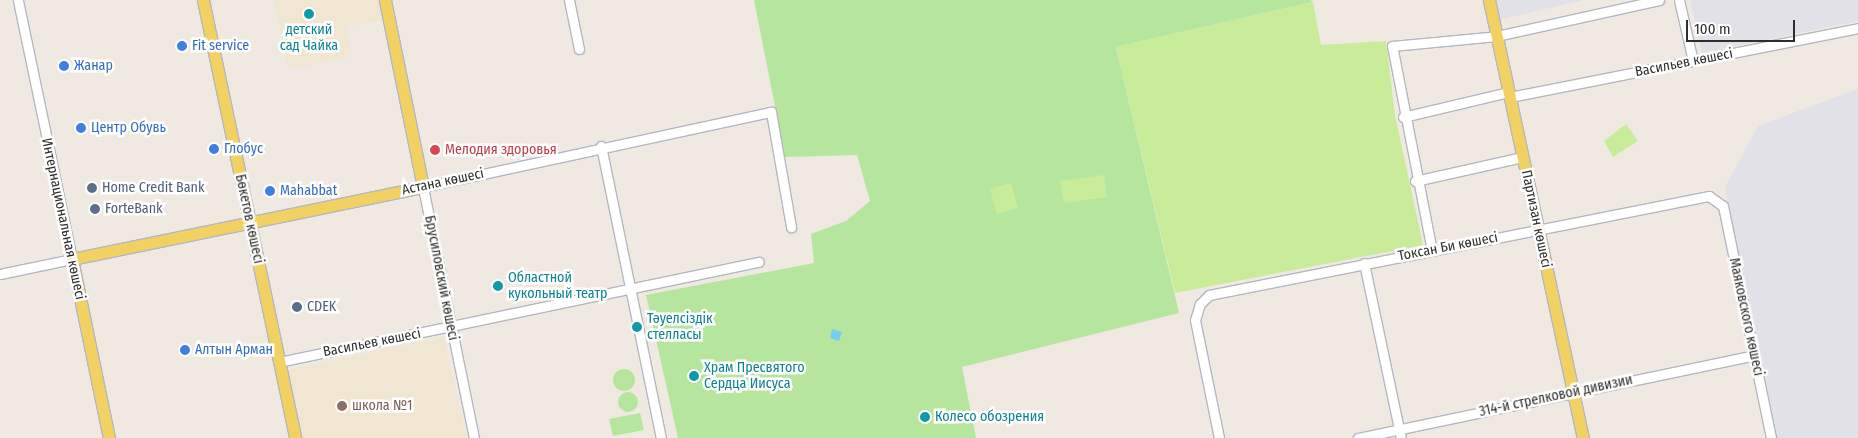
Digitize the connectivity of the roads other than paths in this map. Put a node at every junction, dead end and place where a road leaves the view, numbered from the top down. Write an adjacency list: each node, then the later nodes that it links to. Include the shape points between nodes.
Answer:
1 (18, 0): 23 (street, Интернациональная көшесі)
2 (203, 0): 19 (main road, Бөкетов көшесі)
3 (386, 0): 17 (main road, Брусиловский көшесі)
4 (569, 0): 10 (street)
5 (1489, 0): 9 (main road, Партизан көшесі)
6 (1659, 0): 9 (street)
7 (1679, 0): 11 (street)
8 (1858, 28): 11 (street, Васильев көшесі)
9 (1497, 36): 12 (main road, Партизан көшесі); 13 (street, via 1392,46)
10 (579, 49)
11 (1693, 61): 12 (street, Васильев көшесі)
12 (1509, 95): 13 (street, Васильев көшесі); 15 (main road, Партизан көшесі)
13 (1403, 117): 16 (street)
14 (601, 146): 17 (street, Астана көшесі); 20 (street, Астана көшесі, via 771,112); 27 (street)
15 (1522, 156): 16 (street); 21 (main road, Партизан көшесі)
16 (1415, 182): 22 (street)
17 (422, 187): 19 (main road, Астана көшесі); 28 (street, Брусиловский көшесі)
18 (1717, 198): 21 (street, Токсан Би көшесі, via 1709,196); 29 (street, Маяковского көшесі, via 1723,206)
19 (250, 222): 23 (main road, Астана көшесі); 30 (main road, Бөкетов көшесі)
20 (791, 227)
21 (1538, 229): 22 (street, Токсан Би көшесі); 31 (main road, Партизан көшесі)
22 (1432, 251): 25 (street, Токсан Би көшесі)
23 (72, 259): 26 (street, Астана көшесі); 33 (main road, Интернациональная көшесі)
24 (759, 262): 27 (street, Васильев көшесі)
25 (1364, 263): 32 (street); 37 (street, Токсан Би көшесі, via 1215,293 1200,304 1195,320)
26 (0, 274)
27 (630, 289): 28 (street, Васильев көшесі); 36 (street)
28 (451, 328): 30 (street, Васильев көшесі); 35 (street, Брусиловский көшесі)
29 (1754, 354): 31 (street, 314-й стрелковой дивизии); 40 (street, Маяковского көшесі)
30 (279, 362): 34 (main road, Бөкетов көшесі)
31 (1573, 393): 32 (street, 314-й стрелковой дивизии); 39 (main road, Партизан көшесі)
32 (1400, 434): 38 (street, 314-й стрелковой дивизии)
33 (109, 438)
34 (295, 438)
35 (474, 438)
36 (661, 438)
37 (1219, 438)
38 (1358, 438)
39 (1583, 438)
40 (1771, 438)

